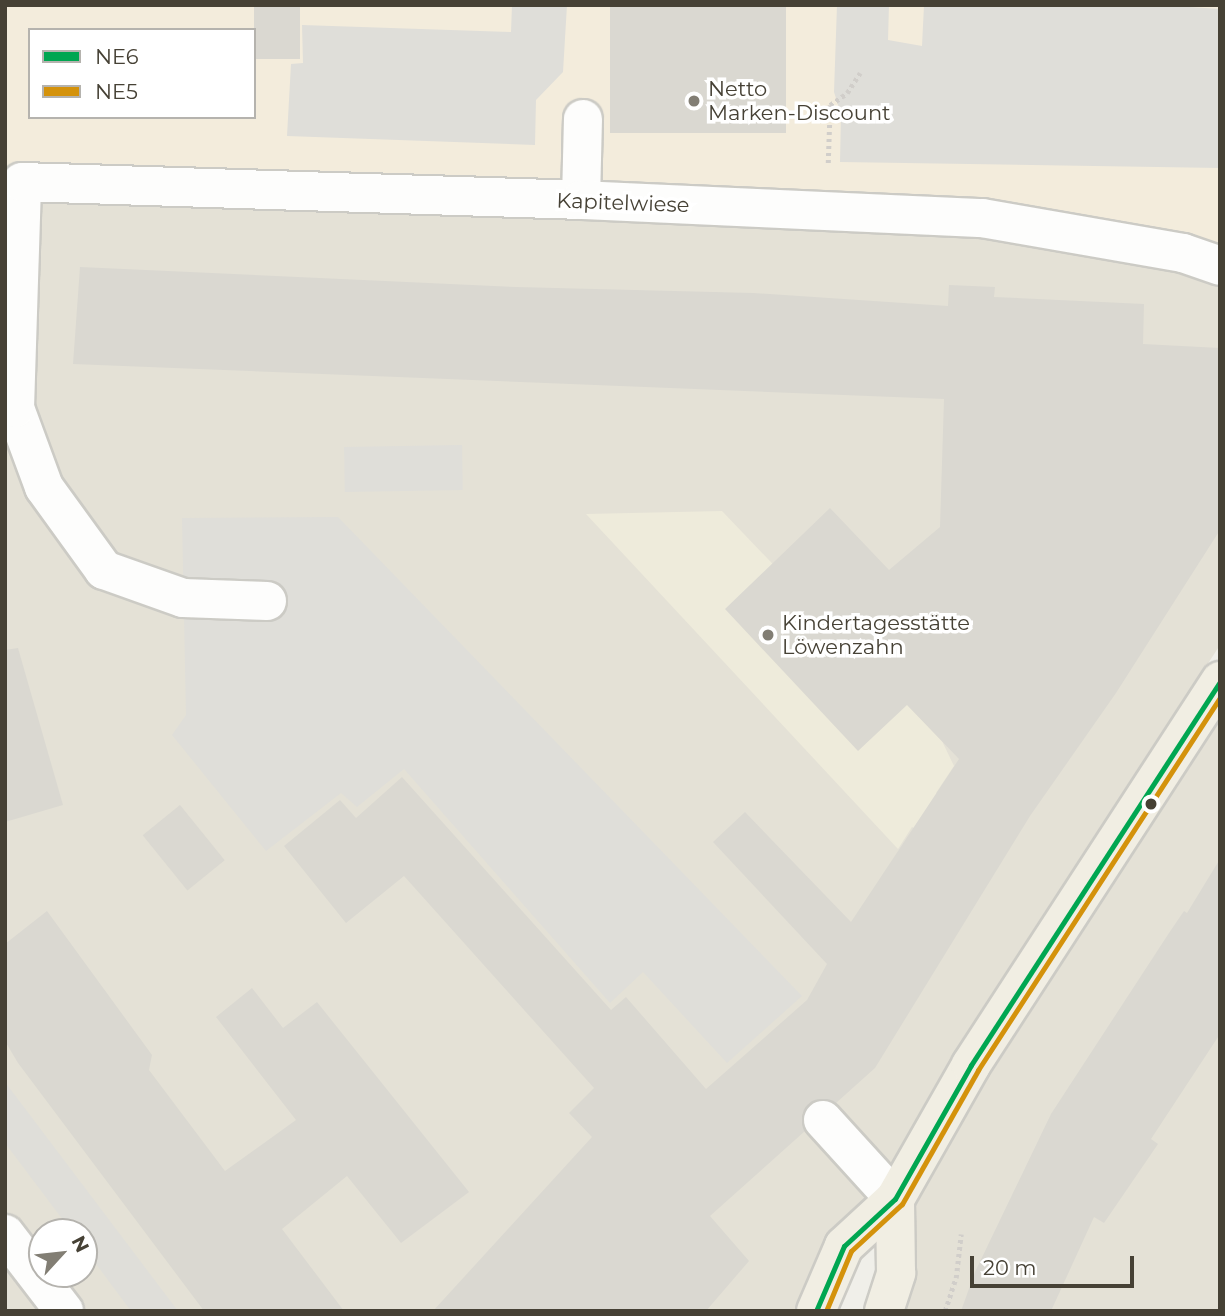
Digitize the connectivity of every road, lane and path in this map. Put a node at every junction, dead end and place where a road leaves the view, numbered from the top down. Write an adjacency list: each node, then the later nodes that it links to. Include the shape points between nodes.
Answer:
1 (860, 73): 3 (path, via 847,93 830,105)
2 (583, 120): 4 (street)
3 (827, 164)
4 (581, 201): 5 (street, Kapitelwiese, via 982,218 1183,253); 6 (street, Kapitelwiese, via 22,182 15,408 44,487 104,570 183,598)
5 (1220, 266)
6 (267, 601)
7 (1220, 681): 9 (main road, via 971,1065)
8 (823, 1120): 9 (street)
9 (895, 1199): 13 (main road, via 844,1246); 14 (main road, via 896,1273)
10 (961, 1234): 15 (path, via 956,1278)
11 (7, 1239): 12 (street)
12 (64, 1311)
13 (816, 1311)
14 (884, 1311)
15 (945, 1311)

